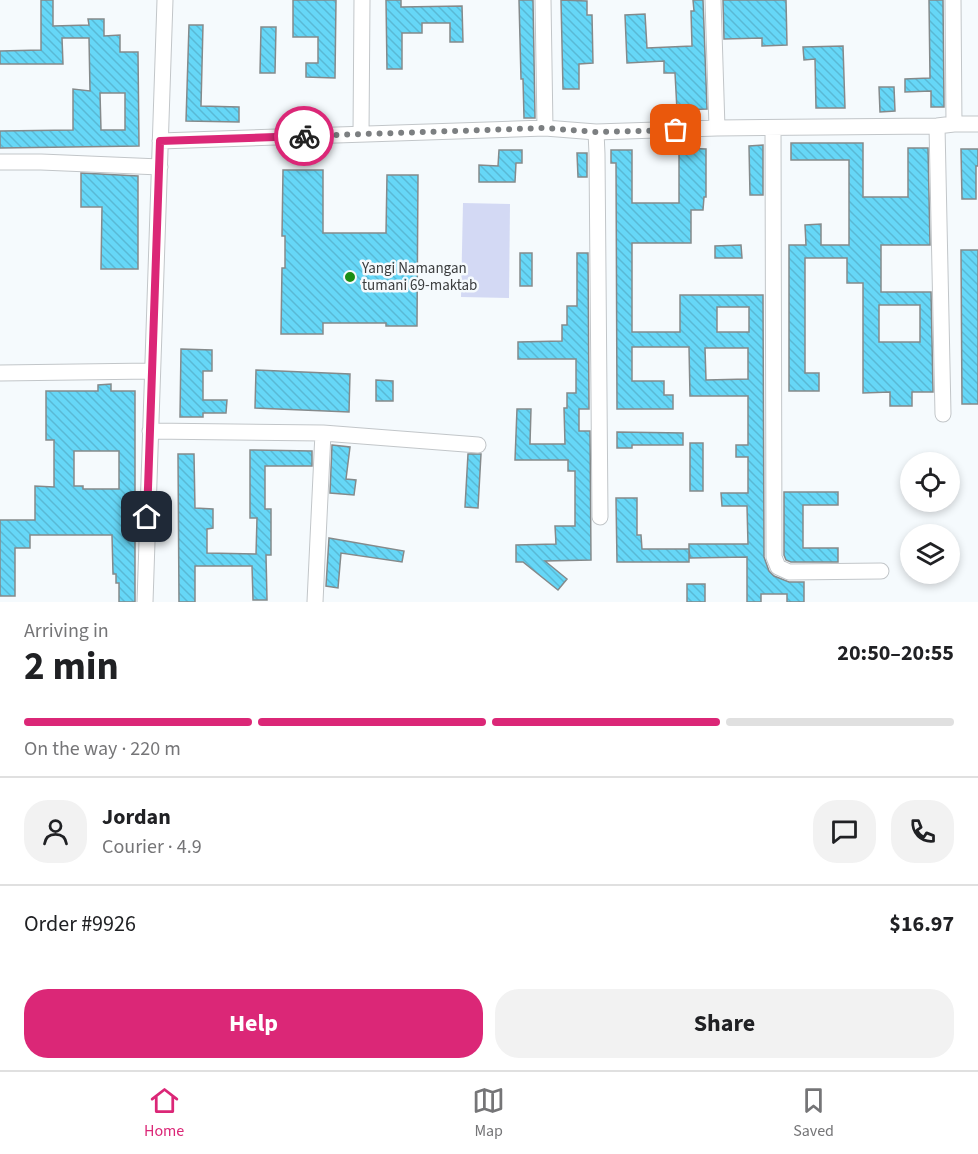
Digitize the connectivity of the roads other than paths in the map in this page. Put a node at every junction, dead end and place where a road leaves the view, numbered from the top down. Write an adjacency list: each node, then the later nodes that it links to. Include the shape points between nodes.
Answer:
1 (165, 0): 14 (street)
2 (362, 0): 13 (street)
3 (543, 0): 9 (street)
4 (713, 0): 11 (street)
5 (953, 0): 6 (street)
6 (954, 124): 7 (street); 8 (street)
7 (978, 124)
8 (937, 126): 10 (street); 19 (street)
9 (545, 128): 12 (street); 13 (street)
10 (773, 128): 11 (street); 24 (street, via 774,557 778,567 789,572)
11 (717, 129): 12 (street)
12 (596, 132): 23 (street)
13 (361, 134): 14 (street)
14 (160, 141): 16 (street)
15 (0, 162): 16 (street)
16 (160, 167): 17 (street)
17 (152, 371): 18 (street); 20 (street)
18 (0, 372)
19 (944, 414)
20 (150, 431): 21 (street); 25 (street)
21 (323, 433): 22 (street); 26 (street)
22 (478, 445)
23 (600, 517)
24 (880, 571)
25 (145, 602)
26 (315, 602)

